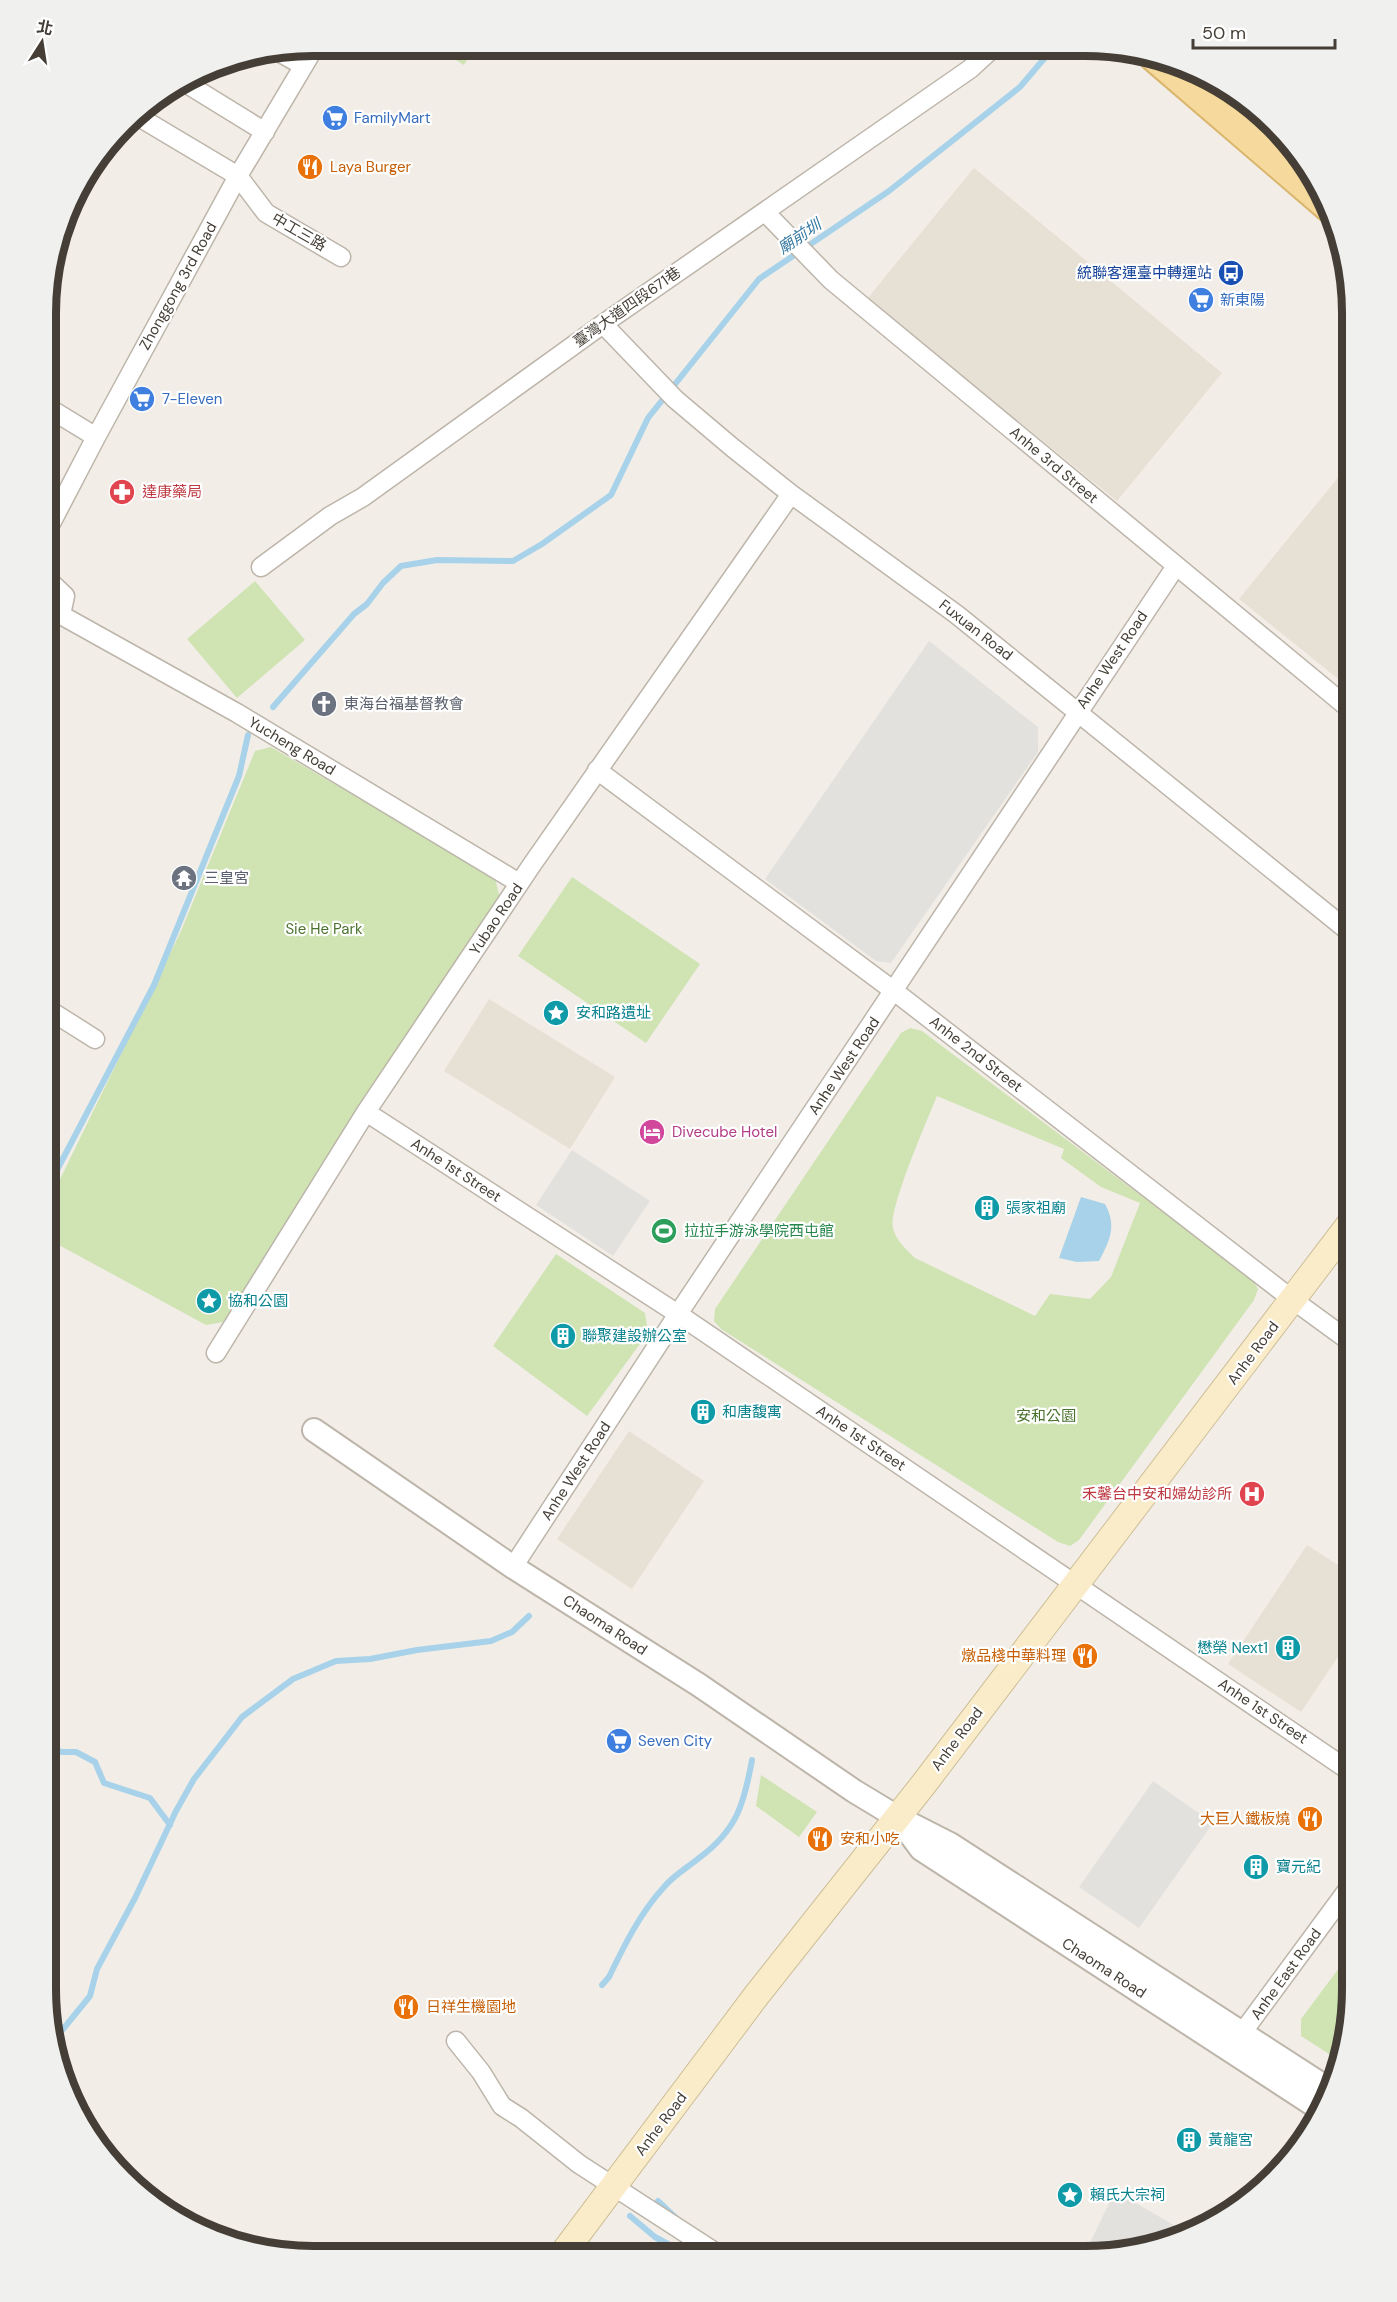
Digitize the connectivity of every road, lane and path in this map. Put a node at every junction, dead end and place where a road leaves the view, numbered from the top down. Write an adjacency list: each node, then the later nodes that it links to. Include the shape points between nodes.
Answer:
1 (308, 56): 4 (street, Zhonggong 3rd Road)
2 (984, 56): 11 (street, 臺灣大道四段671巷)
3 (288, 57): 4 (street)
4 (302, 65): 8 (street, Zhonggong 3rd Road)
5 (1169, 70): 10 (main road)
6 (191, 86): 8 (street)
7 (143, 119): 9 (street)
8 (265, 132): 9 (street, Zhonggong 3rd Road)
9 (238, 176): 12 (street, 中工三路, via 266,213); 15 (street, Zhonggong 3rd Road)
10 (1311, 192)
11 (765, 212): 13 (street, 臺灣大道四段671巷); 18 (street, Anhe 3rd Street, via 831,280)
12 (341, 257)
13 (603, 324): 16 (street, Fuxuan Road, via 675,399); 19 (street, 臺灣大道四段671巷)
14 (56, 413): 15 (street)
15 (96, 437): 17 (street, Zhonggong 3rd Road)
16 (791, 494): 24 (street, Fuxuan Road, via 934,597); 25 (street, Yubao Road)
17 (56, 514)
18 (1176, 566): 23 (street, Anhe 3rd Street); 24 (street, Anhe West Road)
19 (261, 567)
20 (56, 588): 21 (street, Yucheng Road, via 65,596)
21 (56, 614)
22 (56, 619): 26 (street, Yucheng Road, via 237,713)
23 (1342, 703)
24 (1078, 711): 27 (street, Fuxuan Road); 28 (street, Anhe West Road)
25 (597, 770): 26 (street, Yubao Road); 28 (street, Anhe 2nd Street)
26 (519, 883): 31 (street, Yubao Road)
27 (1342, 926)
28 (894, 991): 33 (street, Anhe 2nd Street); 34 (street, Anhe West Road)
29 (56, 1015): 30 (street)
30 (95, 1040)
31 (366, 1112): 34 (street, Anhe 1st Street); 36 (street, Yubao Road)
32 (1342, 1234): 33 (main road, Anhe Road)
33 (1293, 1300): 35 (street, Anhe 2nd Street); 39 (main road, Anhe Road)
34 (678, 1314): 38 (street, Anhe West Road); 39 (street, Anhe 1st Street)
35 (1342, 1336)
36 (216, 1353)
37 (314, 1430): 38 (street, Chaoma Road)
38 (513, 1567): 41 (street, Chaoma Road, via 699,1684)
39 (1076, 1583): 40 (street, Anhe 1st Street); 41 (main road, Anhe Road)
40 (1342, 1765)
41 (897, 1817): 43 (street, Chaoma Road, via 950,1844); 46 (street, Chaoma Road, via 921,1849); 47 (main road, Anhe Road, via 756,1996)
42 (1342, 1899): 43 (street, Anhe East Road)
43 (1242, 2034): 45 (street, Chaoma Road)
44 (456, 2041): 47 (street, via 502,2106)
45 (1323, 2086)
46 (1314, 2105)
47 (614, 2187): 48 (main road, Anhe Road); 49 (street)
48 (569, 2246)
49 (705, 2246)

